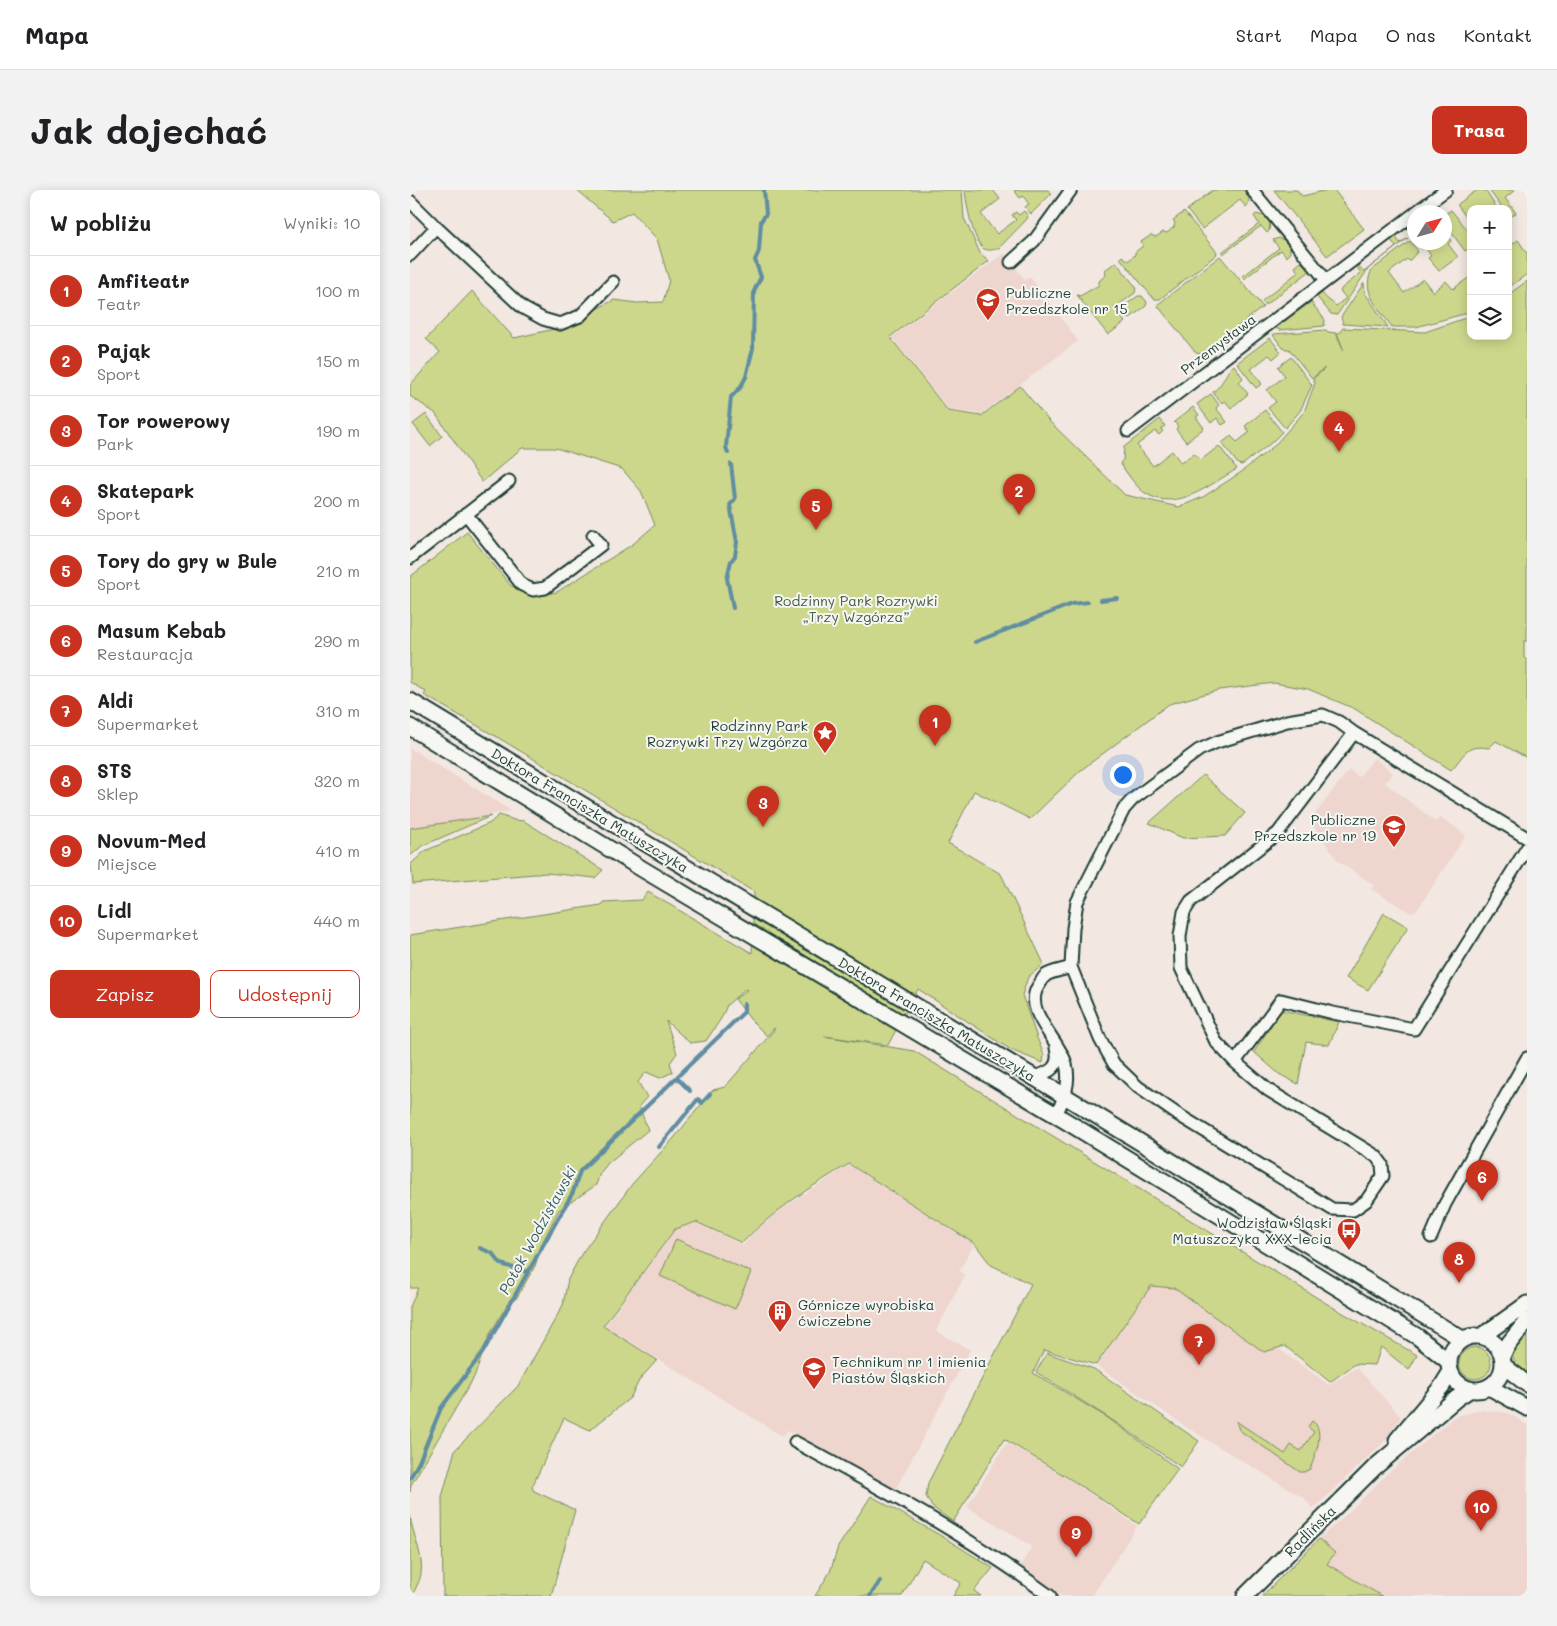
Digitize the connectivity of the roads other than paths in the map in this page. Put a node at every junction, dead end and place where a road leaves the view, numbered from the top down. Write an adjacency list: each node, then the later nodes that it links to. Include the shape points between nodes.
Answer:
1 (1071, 190): 9 (street, via 1034,241)
2 (1252, 190): 10 (street)
3 (1446, 190): 5 (street, Przemysława)
4 (410, 202): 7 (street)
5 (1426, 205)
6 (1407, 219): 10 (street, Przemysława)
7 (436, 227): 8 (street); 11 (street, via 523,308 543,319 560,324 580,316)
8 (410, 255)
9 (1011, 262)
10 (1326, 280): 12 (street, Przemysława)
11 (613, 282)
12 (1128, 431)
13 (509, 481): 14 (street)
14 (466, 514): 15 (street, via 522,585 533,590 545,588 601,546); 16 (street)
15 (593, 535)
16 (410, 558)
17 (410, 702): 26 (main road, Doktora Franciszka Matuszczyka)
18 (410, 727): 28 (main road, Doktora Franciszka Matuszczyka)
19 (1354, 733): 20 (street); 22 (street, via 1324,715 1287,721 1199,750 1134,799 1124,809 1077,902); 25 (street, via 1278,833 1191,901 1184,912 1180,936 1181,968 1216,1042)
20 (1527, 838)
21 (1527, 848): 25 (street, via 1414,1029 1282,1000)
22 (1071, 967): 23 (street, via 1046,976 1033,998); 25 (street, via 1114,1064 1138,1087 1332,1209 1353,1210 1366,1201 1383,1176 1382,1164 1376,1156 1268,1090)
23 (1054, 1044): 26 (street, via 1058,1056 1056,1064 1046,1074); 27 (street, via 1066,1062 1068,1089)
24 (1527, 1058): 29 (street, via 1445,1204)
25 (1235, 1062)
26 (1033, 1077): 27 (main road, Doktora Franciszka Matuszczyka)
27 (1065, 1097): 28 (street); 33 (main road, Doktora Franciszka Matuszczyka)
28 (1056, 1115): 35 (main road, Doktora Franciszka Matuszczyka, via 1418,1337)
29 (1431, 1237)
30 (1527, 1304): 32 (main road)
31 (1527, 1321): 34 (main road, via 1513,1337)
32 (1482, 1336): 33 (main road); 34 (main road, via 1498,1346)
33 (1462, 1339): 35 (main road, via 1452,1349)
34 (1503, 1360): 36 (main road); 37 (main road, via 1501,1374)
35 (1449, 1367): 38 (main road, via 1456,1382); 41 (main road, Radlińska, via 1436,1393)
36 (1527, 1384)
37 (1489, 1387): 38 (main road); 39 (main road)
38 (1469, 1390): 41 (main road, Radlińska)
39 (1527, 1408)
40 (795, 1442): 42 (street, via 909,1504)
41 (1375, 1467): 43 (main road, Radlińska)
42 (1050, 1596)
43 (1245, 1596)

